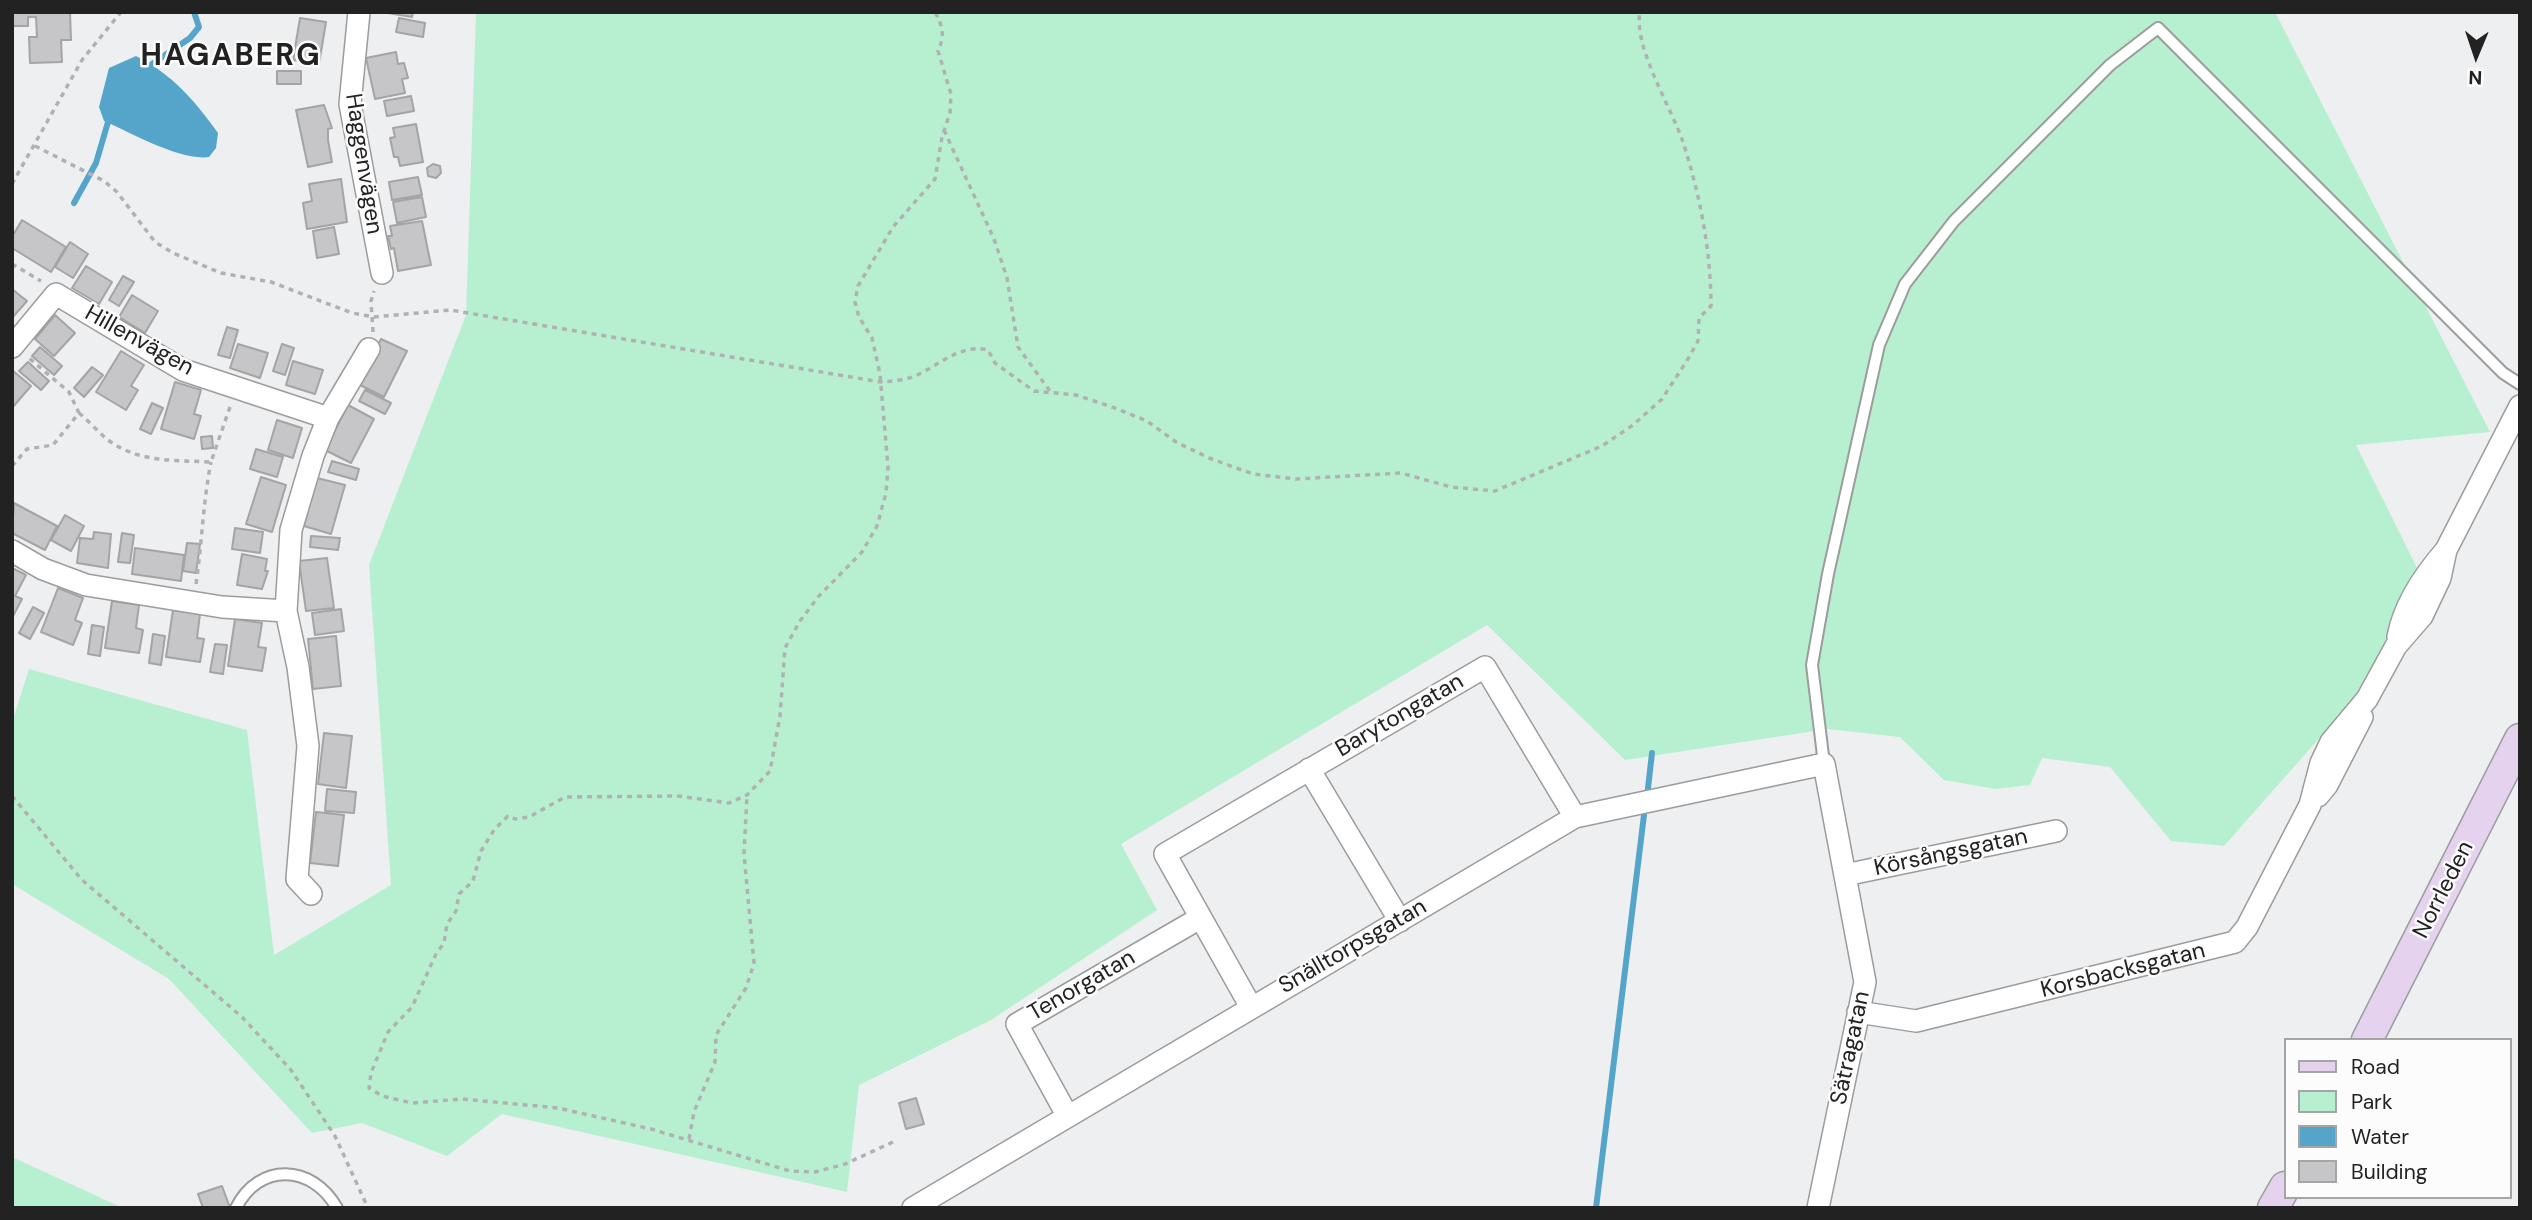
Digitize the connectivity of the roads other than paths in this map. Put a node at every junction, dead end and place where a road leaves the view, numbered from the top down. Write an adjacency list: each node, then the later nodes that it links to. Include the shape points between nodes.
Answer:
1 (359, 12): 2 (street, Haggenvägen, via 350,104)
2 (382, 273)
3 (13, 346): 7 (street, Hillenvägen, via 56,294 183,370)
4 (369, 349): 7 (street)
5 (2520, 384): 11 (lane, via 2503,373 2158,28 2110,65 1954,221 1905,284 1879,345 1812,665)
6 (2520, 407): 20 (street, Korsbacksgatan, via 2446,550 2428,604 2396,646 2333,775 2310,805 2235,942 1916,1021)
7 (328, 418): 9 (street, via 291,530)
8 (12, 551): 9 (street, via 86,585)
9 (286, 611): 16 (street, via 308,746 297,878)
10 (2520, 739): 21 (main road, Norrleden)
11 (1824, 764): 13 (street, Snälltorpsgatan); 15 (street, Sätragatan)
12 (1309, 769): 13 (street, Barytongatan, via 1485,667); 17 (street, Barytongatan, via 1165,854); 18 (street)
13 (1575, 817): 18 (street, Snälltorpsgatan)
14 (2056, 831): 15 (street, Körsångsgatan)
15 (1845, 875): 20 (street, Sätragatan, via 1865,982)
16 (311, 894)
17 (1200, 918): 19 (street); 22 (street, Tenorgatan, via 1017,1024)
18 (1400, 921): 19 (street, Snälltorpsgatan)
19 (1251, 1006): 22 (street, Snälltorpsgatan)
20 (1858, 1012): 27 (street, Sätragatan)
21 (2368, 1038)
22 (1067, 1115): 26 (street, Snälltorpsgatan)
23 (2284, 1189): 28 (main road)
24 (236, 1208): 25 (lane, via 248,1188 282,1173 308,1176 328,1192)
25 (337, 1208)
26 (913, 1208)
27 (1818, 1208)
28 (2273, 1208)

